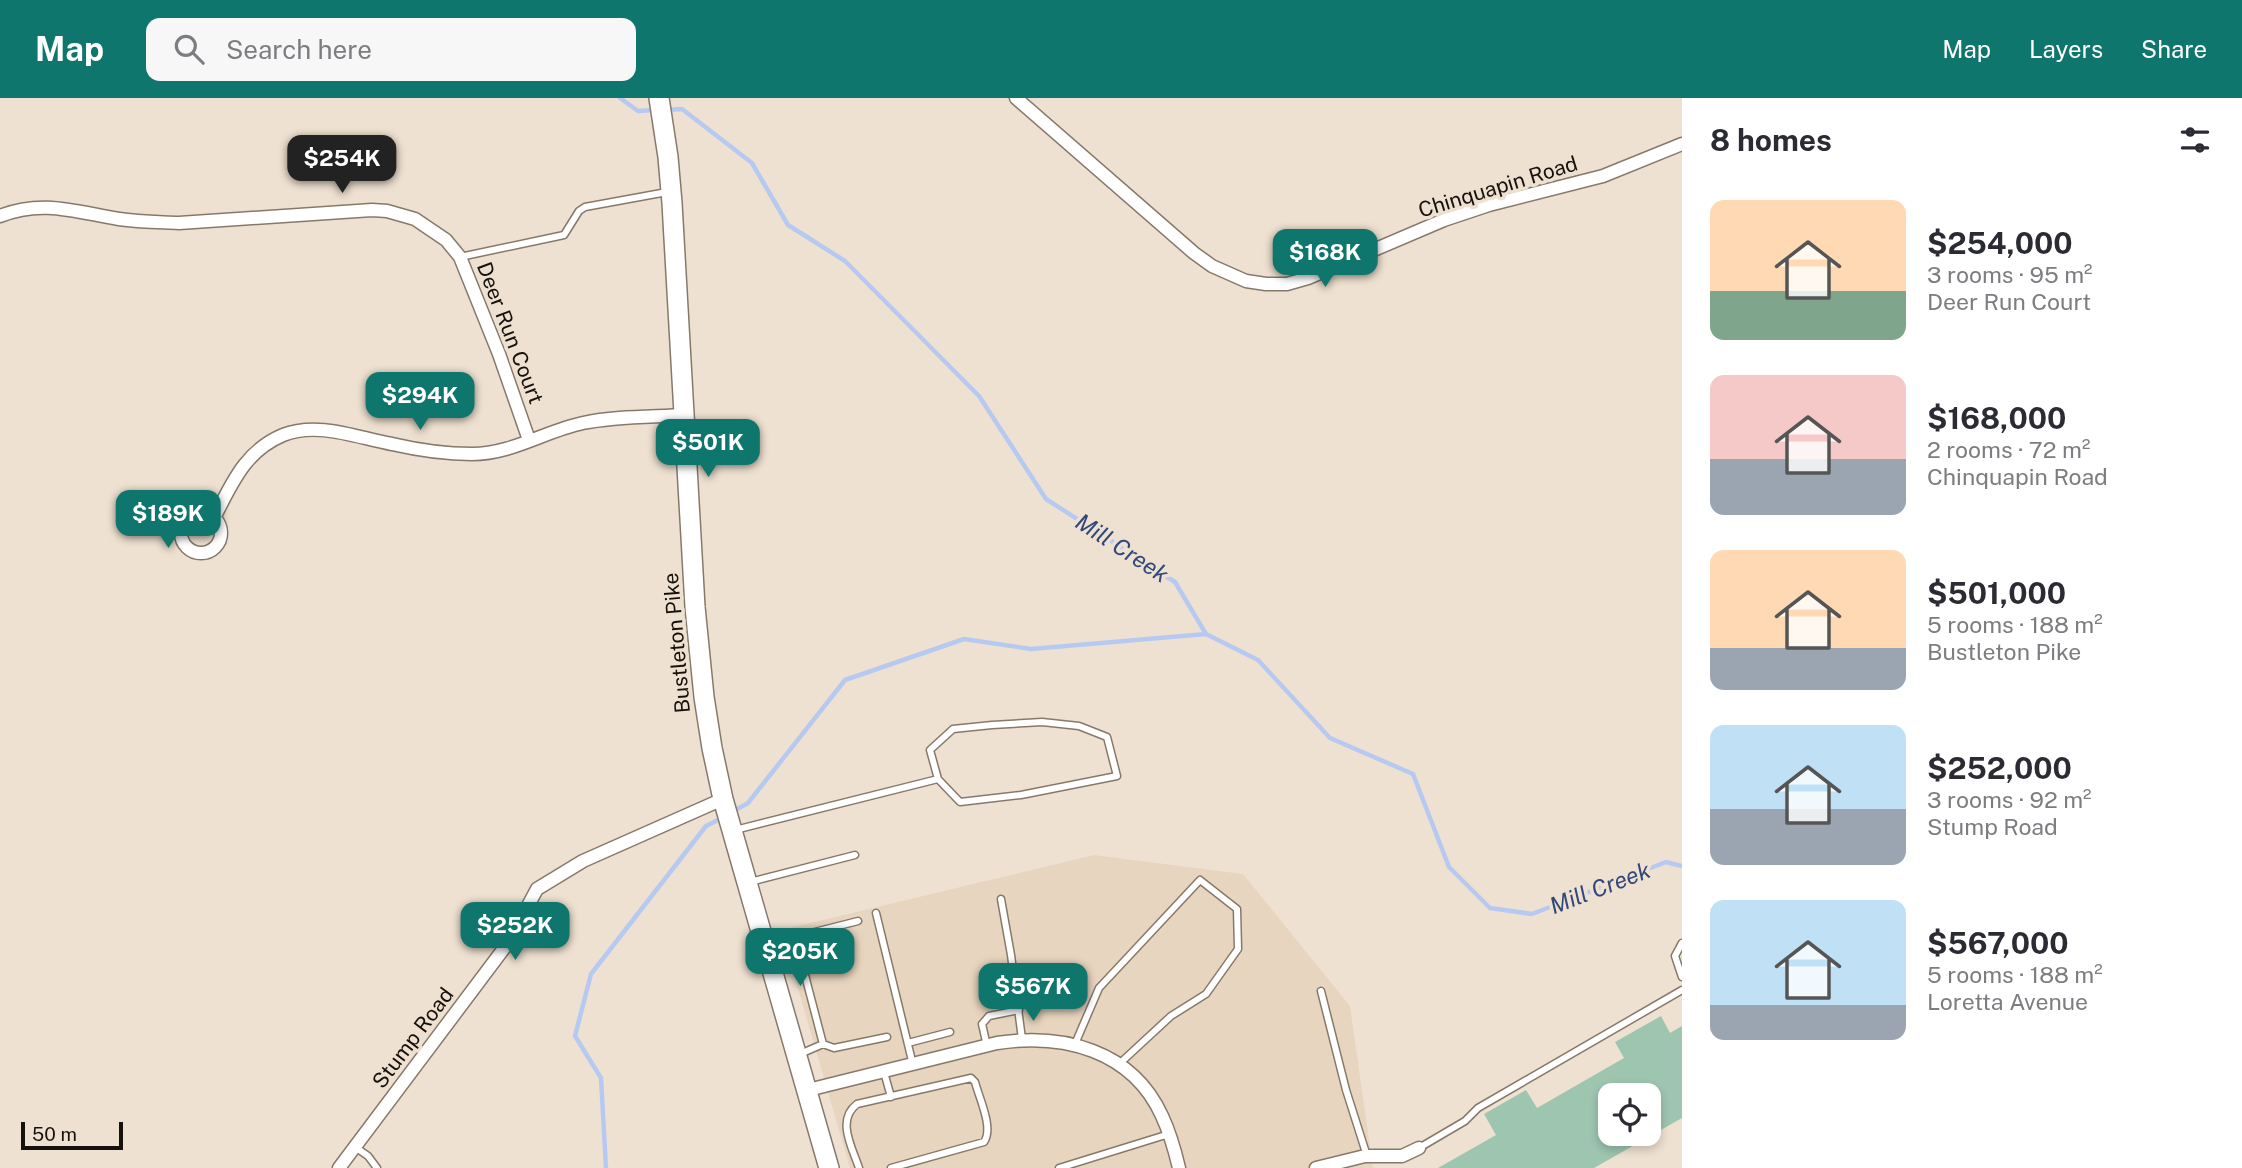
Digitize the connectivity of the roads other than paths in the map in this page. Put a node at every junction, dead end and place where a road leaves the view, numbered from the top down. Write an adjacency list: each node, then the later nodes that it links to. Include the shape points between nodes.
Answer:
1 (1016, 98): 3 (street, Chinquapin Road, via 1194,253 1231,276 1266,284 1308,278 1444,220 1603,176)
2 (659, 99): 4 (main road, Bustleton Pike)
3 (1682, 144)
4 (671, 191): 6 (lane, via 585,207 564,235); 7 (main road, Bustleton Pike)
5 (0, 216): 6 (street, Deer Run Court, via 43,206 179,223 372,209 429,226)
6 (460, 257): 8 (street, Deer Run Court)
7 (684, 415): 8 (street, via 603,419); 11 (main road, Bustleton Pike, via 703,684)
8 (530, 440): 9 (street, via 510,449 463,454 325,430 299,430 250,457 237,472)
9 (214, 518)
10 (938, 779): 10 (lane, via 960,802 1116,776 1107,737 1079,726 1042,723 953,729 930,750); 11 (lane)
11 (728, 814): 13 (main road, Bustleton Pike); 38 (street, Stump Road, via 583,861 537,889 508,943)
12 (855, 855): 13 (lane)
13 (748, 882): 19 (main road, Bustleton Pike)
14 (1001, 899): 23 (lane)
15 (876, 913): 27 (lane)
16 (858, 921): 18 (lane, via 795,937)
17 (1682, 943): 20 (lane, via 1675,957)
18 (798, 949): 19 (lane); 28 (lane)
19 (769, 955): 31 (main road, Bustleton Pike)
20 (1682, 977)
21 (1682, 990): 39 (lane, via 1478,1108)
22 (1321, 991): 40 (lane)
23 (1019, 1010): 26 (lane); 30 (lane, via 989,1016 982,1024)
24 (950, 1032): 27 (lane)
25 (887, 1037): 28 (lane, via 834,1048)
26 (1023, 1039): 29 (street); 30 (street)
27 (908, 1043): 32 (lane)
28 (823, 1044): 31 (lane)
29 (1075, 1044): 33 (street); 33 (lane, via 1098,988 1200,880 1237,909 1238,950 1206,994 1171,1016)
30 (987, 1046): 32 (street)
31 (798, 1055): 35 (main road, Bustleton Pike)
32 (913, 1065): 34 (street)
33 (1118, 1065): 37 (street, via 1143,1088)
34 (884, 1072): 35 (street); 36 (lane)
35 (808, 1090): 43 (main road, Bustleton Pike)
36 (891, 1097): 44 (lane, via 857,1104 849,1111 848,1134); 45 (lane, via 971,1078 988,1136 984,1142)
37 (1169, 1135): 46 (lane); 47 (street)
38 (355, 1147): 41 (street, Stump Road); 42 (lane)
39 (1419, 1148): 40 (street, via 1402,1156)
40 (1367, 1156): 48 (street)
41 (339, 1168)
42 (377, 1168)
43 (829, 1168)
44 (859, 1168)
45 (891, 1168)
46 (1059, 1168)
47 (1180, 1168)
48 (1316, 1168)

